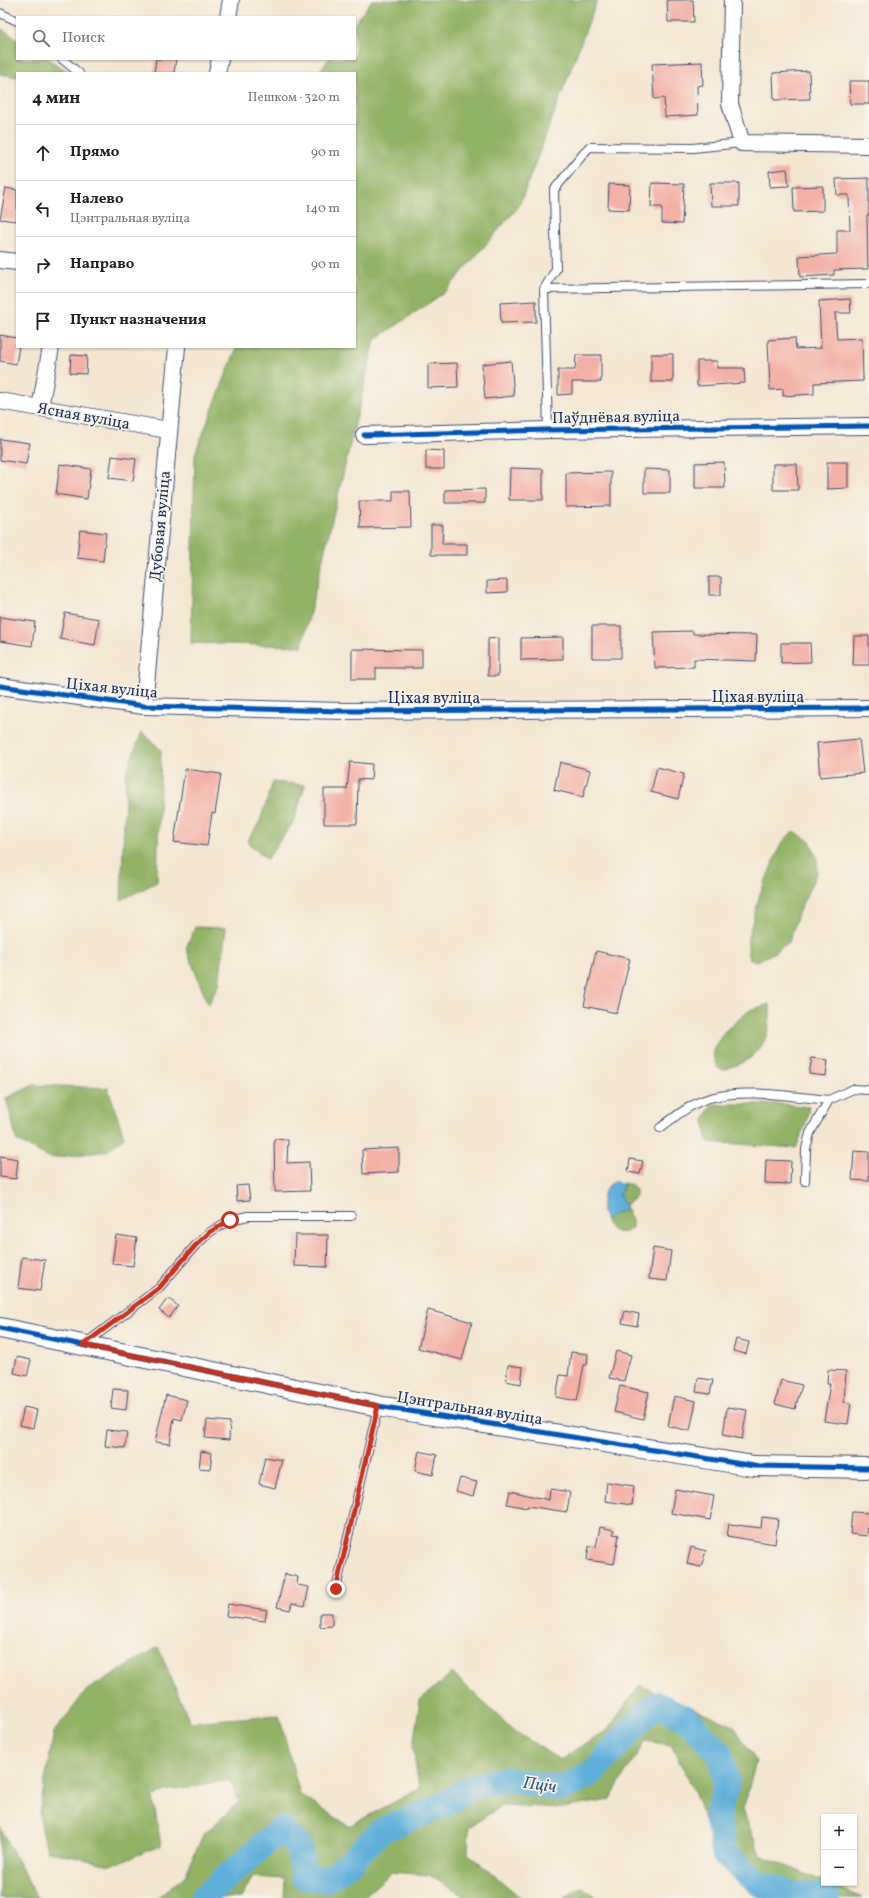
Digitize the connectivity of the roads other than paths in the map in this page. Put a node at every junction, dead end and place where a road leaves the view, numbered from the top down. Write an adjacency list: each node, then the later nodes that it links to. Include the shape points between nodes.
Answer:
1 (231, 0): 4 (street)
2 (732, 0): 10 (street, via 730,104)
3 (0, 13): 5 (lane)
4 (228, 16)
5 (16, 20)
6 (63, 60): 8 (lane)
7 (220, 60): 9 (street)
8 (78, 72)
9 (217, 72)
10 (742, 144): 11 (street); 15 (lane, via 693,148 589,147 554,190 556,269)
11 (869, 145)
12 (0, 260): 13 (street)
13 (16, 262)
14 (869, 284): 15 (lane)
15 (544, 289): 22 (lane)
16 (51, 348): 19 (street)
17 (177, 348): 21 (street, Дубовая вуліца)
18 (0, 402): 19 (street, Ясная вуліца)
19 (40, 408): 21 (street, Ясная вуліца)
20 (869, 426): 22 (street, Паўднёвая вуліца)
21 (168, 430): 25 (street, Дубовая вуліца)
22 (548, 430): 23 (street, Паўднёвая вуліца)
23 (364, 435)
24 (0, 686): 25 (street, Ціхая вуліца)
25 (144, 706): 26 (street, Ціхая вуліца, via 343,711)
26 (869, 708)
27 (869, 1090): 28 (lane, via 853,1089)
28 (829, 1100): 29 (lane, via 734,1093 709,1098 688,1108); 30 (lane, via 810,1133 806,1149)
29 (660, 1128)
30 (805, 1181)
31 (351, 1216): 33 (lane, via 248,1216 230,1220 210,1232 195,1246 159,1288)
32 (0, 1328): 33 (street, Цэнтральная вуліца)
33 (83, 1345): 34 (street, Цэнтральная вуліца)
34 (378, 1406): 35 (street, Цэнтральная вуліца, via 754,1466); 36 (lane)
35 (869, 1468)
36 (336, 1589)

